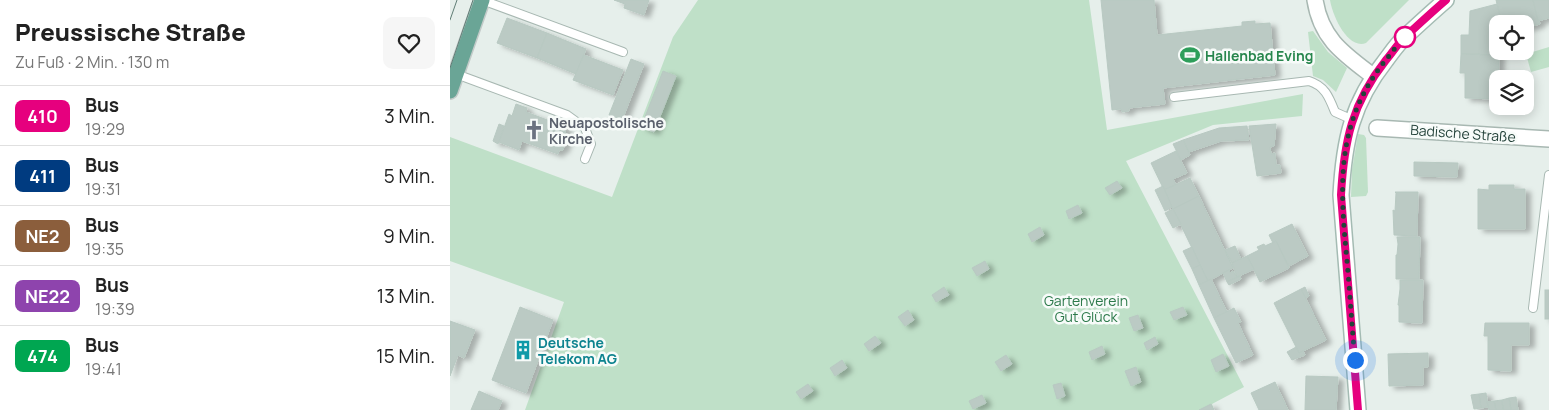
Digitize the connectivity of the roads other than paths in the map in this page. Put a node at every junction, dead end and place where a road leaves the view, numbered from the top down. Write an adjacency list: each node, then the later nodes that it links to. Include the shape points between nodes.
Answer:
1 (482, 0): 4 (lane); 5 (main road)
2 (1315, 0): 6 (street, via 1319,20 1327,35)
3 (1446, 0): 6 (street, via 1405,36)
4 (622, 52)
5 (456, 74): 7 (main road); 12 (lane, via 567,115 585,128 591,144)
6 (1373, 76): 9 (street)
7 (450, 91)
8 (1174, 97): 9 (lane, via 1309,81 1326,91 1335,112)
9 (1353, 120): 15 (street, via 1343,159 1341,195)
10 (1376, 128): 11 (street, Badische Straße)
11 (1549, 139)
12 (585, 159)
13 (1549, 175): 14 (lane)
14 (1532, 308)
15 (1358, 410)

